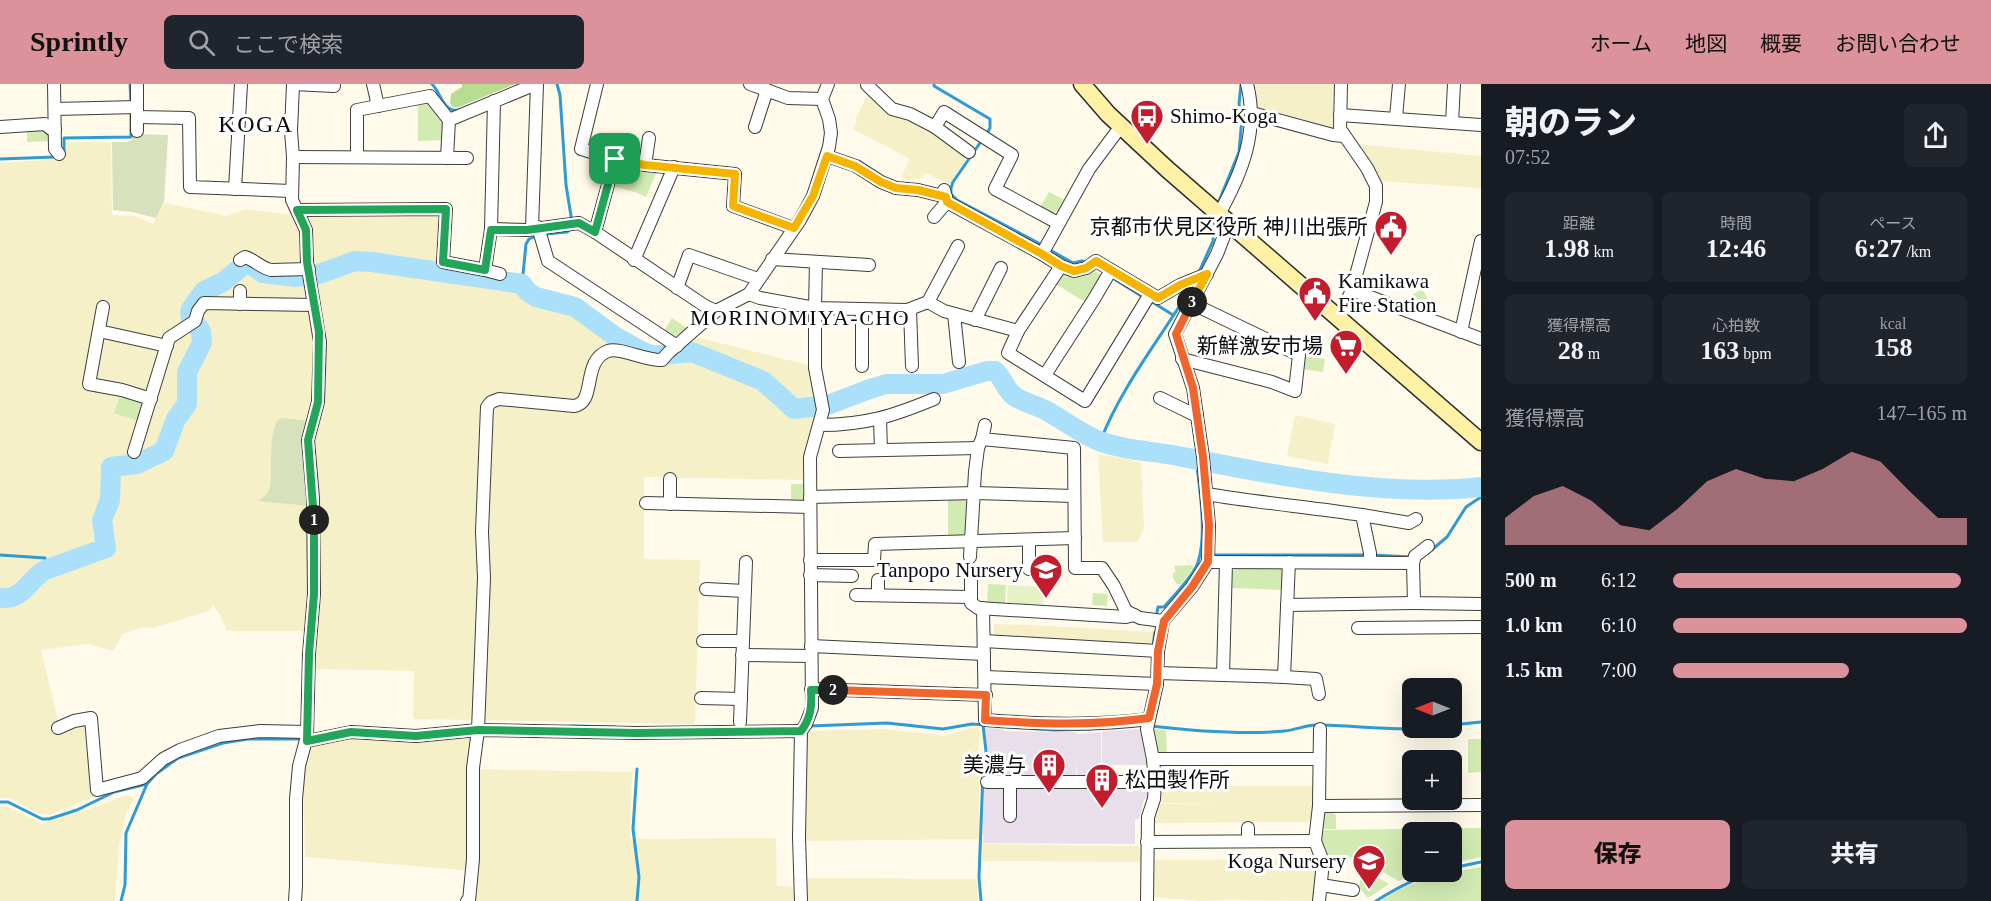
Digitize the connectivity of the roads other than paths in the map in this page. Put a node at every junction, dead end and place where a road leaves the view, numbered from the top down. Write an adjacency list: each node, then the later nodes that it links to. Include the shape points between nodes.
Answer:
1 (54, 84): 21 (street)
2 (137, 84): 22 (street)
3 (241, 84): 47 (street)
4 (293, 84): 16 (street); 40 (street)
5 (373, 84): 20 (street)
6 (536, 84): 19 (street); 56 (street)
7 (597, 84): 44 (street, via 581,149)
8 (750, 84): 17 (street)
9 (828, 84): 18 (street)
10 (1082, 84): 29 (main road)
11 (1247, 84): 23 (street)
12 (1341, 84): 24 (street)
13 (1399, 84): 25 (street)
14 (1454, 84): 27 (street)
15 (867, 85): 32 (street, via 892,109)
16 (334, 86)
17 (767, 90): 18 (street, via 788,98); 31 (street)
18 (822, 99): 39 (street, via 831,133)
19 (494, 101): 26 (street); 55 (street)
20 (378, 106): 26 (street, via 430,96); 41 (street, via 357,110)
21 (56, 109): 22 (street); 33 (street)
22 (134, 110): 34 (street); 47 (street, via 189,118 190,187)
23 (1252, 113): 35 (street); 51 (street, via 1243,164)
24 (1340, 115): 25 (street); 35 (street)
25 (1396, 118): 27 (street)
26 (449, 120): 42 (street)
27 (1452, 123): 28 (street)
28 (1481, 125)
29 (1121, 126): 51 (main road); 53 (street, via 1089,169)
30 (0, 127): 33 (street, via 45,124)
31 (755, 127)
32 (935, 127): 37 (street); 53 (street, via 944,112 1012,155 995,189)
33 (56, 129): 38 (street, via 55,149)
34 (137, 131)
35 (1344, 136): 75 (street, via 1376,186 1376,202)
36 (649, 138): 45 (street)
37 (969, 152)
38 (59, 154)
39 (827, 156): 49 (street, via 896,188); 54 (street, via 813,196)
40 (293, 157): 41 (street); 48 (street)
41 (357, 157): 42 (street)
42 (447, 158): 43 (street)
43 (467, 158)
44 (615, 159): 45 (street); 57 (street)
45 (645, 165): 46 (street)
46 (674, 167): 54 (street, via 735,174 733,206); 63 (street)
47 (235, 189): 48 (street)
48 (291, 191): 50 (street)
49 (945, 197): 52 (street); 60 (street)
50 (297, 210): 68 (street, via 446,209 443,262); 69 (street, via 306,230)
51 (1221, 215): 72 (street); 87 (main road)
52 (934, 217)
53 (1058, 223): 60 (street)
54 (794, 228): 61 (street)
55 (491, 230): 56 (street); 68 (street)
56 (538, 231): 57 (street, via 579,223); 94 (street, via 548,261)
57 (595, 232): 63 (street)
58 (1481, 242): 91 (street)
59 (958, 246): 78 (street)
60 (1045, 250): 66 (street)
61 (772, 259): 64 (street); 73 (street)
62 (240, 260): 69 (street, via 245,256 265,269)
63 (634, 260): 74 (street)
64 (816, 262): 65 (street); 82 (street)
65 (869, 265)
66 (1061, 266): 71 (street, via 1074,271 1096,261); 90 (street)
67 (1001, 268): 88 (street)
68 (485, 270): 70 (street)
69 (309, 273): 80 (street)
70 (500, 274)
71 (1108, 274): 77 (street); 99 (street)
72 (1199, 277): 77 (street, via 1158,298); 79 (street)
73 (758, 279): 74 (street, via 689,255); 76 (street)
74 (677, 288): 85 (street)
75 (1352, 290): 87 (street); 91 (street)
76 (750, 294): 82 (street); 85 (street)
77 (1148, 298): 99 (street, via 1085,400)
78 (928, 302): 83 (street); 86 (street)
79 (1191, 303): 95 (street, via 1176,334); 95 (street, via 1299,356 1295,391)
80 (314, 305): 93 (street, via 240,297 204,303 193,322 169,338); 172 (street, via 320,342 318,402 308,440 315,555)
81 (103, 307): 89 (street)
82 (815, 308): 84 (street); 105 (street, via 815,368 823,406)
83 (910, 309): 84 (street); 98 (street)
84 (862, 310): 97 (street)
85 (716, 311): 94 (street)
86 (954, 314): 88 (street); 96 (street)
87 (1339, 318): 107 (main road)
88 (975, 320): 90 (street)
89 (99, 331): 93 (street); 101 (street, via 89,384)
90 (1018, 331): 99 (street, via 1008,353)
91 (1461, 332): 92 (street)
92 (1481, 339)
93 (166, 346): 101 (street)
94 (670, 352): 168 (street, via 651,360 610,350 603,354 594,363 586,398 579,405 499,399 487,406)
95 (1182, 359): 103 (street)
96 (958, 362)
97 (862, 366)
98 (912, 366)
99 (1045, 375)
100 (1160, 398): 103 (street)
101 (151, 399): 111 (street)
102 (934, 399): 104 (street)
103 (1197, 414): 114 (street)
104 (880, 419): 105 (street); 109 (street)
105 (819, 425): 116 (street, via 810,457)
106 (985, 425): 108 (street)
107 (1481, 442)
108 (980, 444): 109 (street); 113 (street); 115 (street, via 1074,448)
109 (881, 450): 110 (street)
110 (839, 451)
111 (134, 452)
112 (670, 479): 118 (street)
113 (975, 493): 115 (street); 116 (street); 123 (street)
114 (1207, 494): 119 (street); 126 (street)
115 (1074, 496): 121 (street)
116 (810, 502): 118 (street); 129 (street)
117 (646, 503): 118 (street)
118 (670, 504)
119 (1362, 515): 120 (street, via 1409,523); 127 (street)
120 (1416, 519)
121 (1075, 538): 122 (street); 147 (street, via 1075,568 1102,568 1126,611)
122 (1029, 540): 123 (street); 133 (street)
123 (971, 541): 125 (street); 129 (street, via 875,544 874,560)
124 (1428, 546): 128 (street)
125 (970, 557)
126 (1209, 557): 131 (street); 148 (street, via 1192,587)
127 (1370, 557): 128 (street); 132 (street)
128 (1414, 559): 143 (street)
129 (810, 560): 134 (street)
130 (746, 562): 139 (street)
131 (1226, 562): 132 (street); 157 (street)
132 (1289, 562): 145 (street)
133 (1029, 569)
134 (810, 575): 135 (street); 155 (street)
135 (852, 576)
136 (971, 579): 142 (street)
137 (878, 580): 141 (street)
138 (706, 590): 139 (street)
139 (745, 591): 152 (street)
140 (856, 595): 141 (street)
141 (878, 595): 142 (street)
142 (971, 597): 146 (street, via 971,603)
143 (1414, 603): 144 (street); 145 (street)
144 (1481, 604)
145 (1287, 606): 159 (street)
146 (983, 609): 147 (street); 153 (street)
147 (1134, 615): 148 (street)
148 (1164, 621): 154 (street)
149 (1481, 627): 150 (street)
150 (1358, 628)
151 (703, 641): 152 (street)
152 (743, 641): 156 (street)
153 (984, 647): 154 (street); 155 (street); 158 (street)
154 (1155, 650): 160 (street)
155 (811, 651): 156 (street); 161 (street)
156 (742, 655): 165 (street)
157 (1223, 675): 159 (street); 160 (street)
158 (985, 677): 160 (street); 163 (street)
159 (1284, 677): 162 (street, via 1316,679)
160 (1157, 678): 167 (street)
161 (811, 690): 163 (street); 170 (street, via 812,708)
162 (1319, 694)
163 (986, 695): 167 (street, via 985,720 1032,724)
164 (701, 698): 165 (street)
165 (741, 699): 166 (street)
166 (740, 722)
167 (1148, 723): 173 (street)
168 (478, 727): 170 (street, via 636,733); 172 (street, via 416,736 351,732); 186 (street)
169 (58, 728): 172 (street, via 92,718 97,790 142,777 163,759 219,736 260,731)
170 (803, 728): 187 (street)
171 (1320, 729): 174 (street)
172 (307, 736): 185 (street, via 296,799)
173 (1153, 759): 174 (street); 177 (street)
174 (1319, 759): 179 (street)
175 (987, 782): 176 (street)
176 (1010, 782): 177 (street); 180 (street)
177 (1155, 782): 182 (street)
178 (1481, 805): 179 (street, via 1339,812)
179 (1319, 806): 181 (street)
180 (1010, 816)
181 (1314, 841): 182 (street, via 1248,835); 183 (street, via 1323,862)
182 (1147, 842): 188 (street)
183 (1321, 885): 184 (street); 189 (street)
184 (1353, 890)
185 (295, 901)
186 (469, 901)
187 (801, 901)
188 (1147, 901)
189 (1319, 901)

